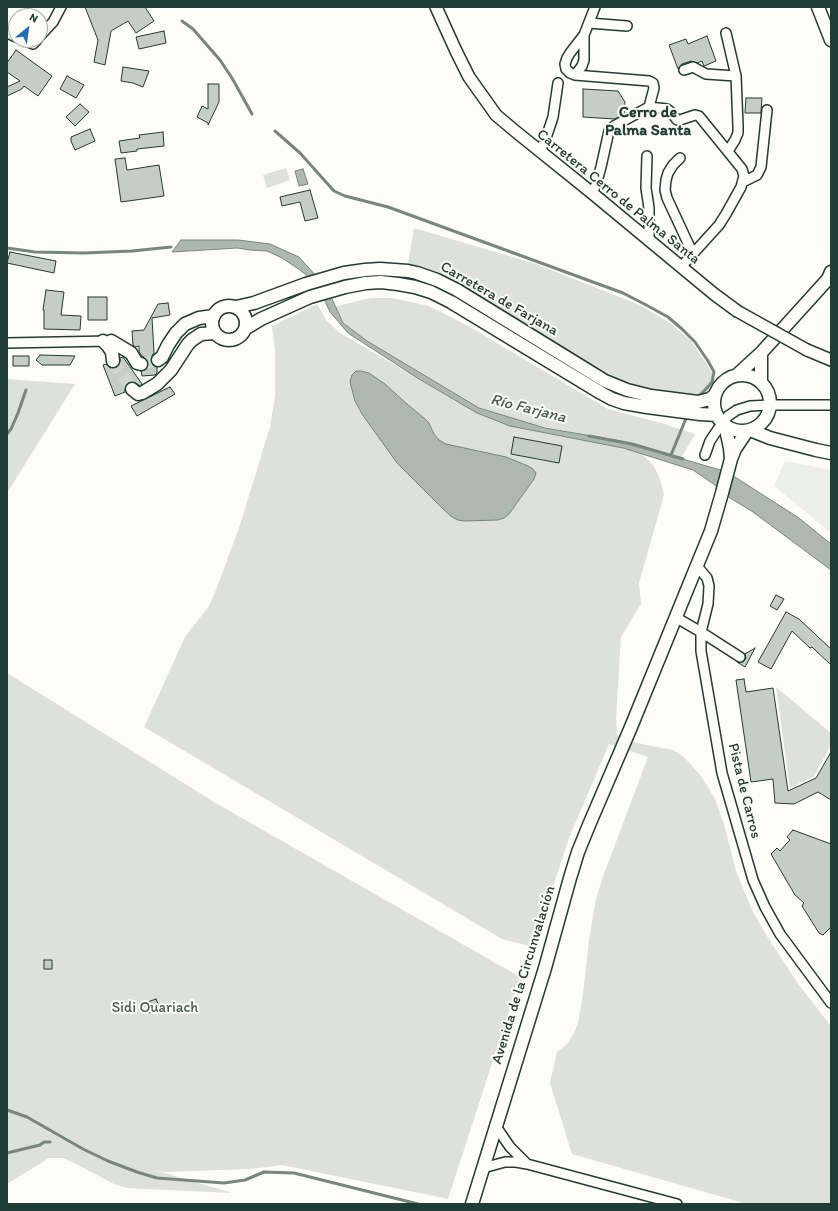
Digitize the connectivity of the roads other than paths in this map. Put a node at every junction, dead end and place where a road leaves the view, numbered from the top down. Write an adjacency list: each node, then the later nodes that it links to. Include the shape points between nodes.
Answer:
1 (61, 7): 7 (street)
2 (436, 7): 18 (street, Carretera Cerro de Palma Santa, via 469,77 479,92 496,115)
3 (596, 7): 5 (street)
4 (818, 7): 10 (main road)
5 (589, 23): 6 (street); 9 (street)
6 (627, 26)
7 (48, 27)
8 (726, 33): 13 (street)
9 (584, 35): 12 (street, via 584,60); 12 (street, via 565,64 566,69)
10 (831, 40)
11 (684, 70): 13 (street, via 693,67 706,74)
12 (575, 75): 15 (street, via 649,82 654,88)
13 (736, 76): 17 (street, via 738,133)
14 (558, 83): 18 (street, via 553,117)
15 (649, 107): 17 (street, via 667,109 677,120 699,116); 22 (street, via 609,131)
16 (767, 110): 21 (street, via 761,167 757,174)
17 (728, 151): 21 (street, via 742,168)
18 (540, 152): 22 (street, Carretera Cerro de Palma Santa)
19 (647, 156): 23 (street)
20 (680, 158): 24 (street, via 668,173 665,190)
21 (743, 182): 24 (street, via 719,225)
22 (592, 193): 23 (street, Carretera Cerro de Palma Santa)
23 (649, 240): 25 (street, Carretera Cerro de Palma Santa)
24 (693, 254): 25 (street)
25 (681, 267): 34 (street, Carretera Cerro de Palma Santa, bridge, via 737,311 807,350)
26 (831, 272): 33 (main road, via 828,279)
27 (236, 308): 28 (main road, Carretera de Farjana, via 226,306); 29 (main road, via 246,318); 42 (main road, Carretera de Farjana, via 337,275 380,269 417,273 457,290 605,381)
28 (214, 316): 30 (main road); 37 (main road, Carretera de Farjana, via 199,318 185,324 171,339 160,358 162,366)
29 (246, 328): 30 (main road, Carretera de Farjana, via 241,336 232,340 222,339); 42 (main road, Carretera de Farjana, via 310,297 345,286 381,282 415,287 431,292 472,314 602,393 624,403)
30 (214, 333): 37 (main road, via 201,334 192,340)
31 (107, 341): 32 (street); 35 (main road, via 112,350); 36 (main road, via 126,349 137,363)
32 (7, 343)
33 (761, 353): 38 (main road); 39 (main road)
34 (831, 360)
35 (113, 361)
36 (141, 364)
37 (171, 370): 40 (main road, via 157,384 142,393 138,394)
38 (737, 375): 39 (main road, via 754,377); 41 (main road, via 721,384)
39 (761, 382): 43 (main road, via 768,392)
40 (132, 389)
41 (715, 395): 45 (main road, Carretera de Farjana); 47 (main road, via 714,402)
42 (649, 401): 45 (main road, Carretera de Farjana)
43 (770, 405): 44 (street); 46 (main road); 47 (street, via 750,406 737,410)
44 (831, 405)
45 (692, 407): 47 (main road, Carretera de Farjana)
46 (766, 418): 48 (main road, via 757,427); 49 (main road)
47 (722, 421): 48 (main road, Carretera de Farjana, via 732,429); 51 (street); 52 (main road)
48 (749, 430): 49 (main road); 52 (main road)
49 (780, 440): 50 (main road)
50 (831, 452)
51 (704, 455)
52 (731, 459): 53 (main road, Avenida de la Circunvalación, via 711,531)
53 (697, 566): 54 (main road, Avenida de la Circunvalación); 55 (street, Pista de Carros, via 707,578 709,586 708,604)
54 (676, 617): 55 (street); 58 (main road, Avenida de la Circunvalación, via 578,852 545,968)
55 (701, 632): 56 (street); 57 (street, Pista de Carros, via 701,651 722,773 753,880 780,934)
56 (740, 657)
57 (831, 1003)
58 (495, 1125): 59 (street); 60 (main road, Avenida de la Circunvalación)
59 (527, 1164): 60 (street, via 505,1162); 62 (street)
60 (482, 1168): 61 (main road, Avenida de la Circunvalación)
61 (472, 1204)
62 (677, 1204)

